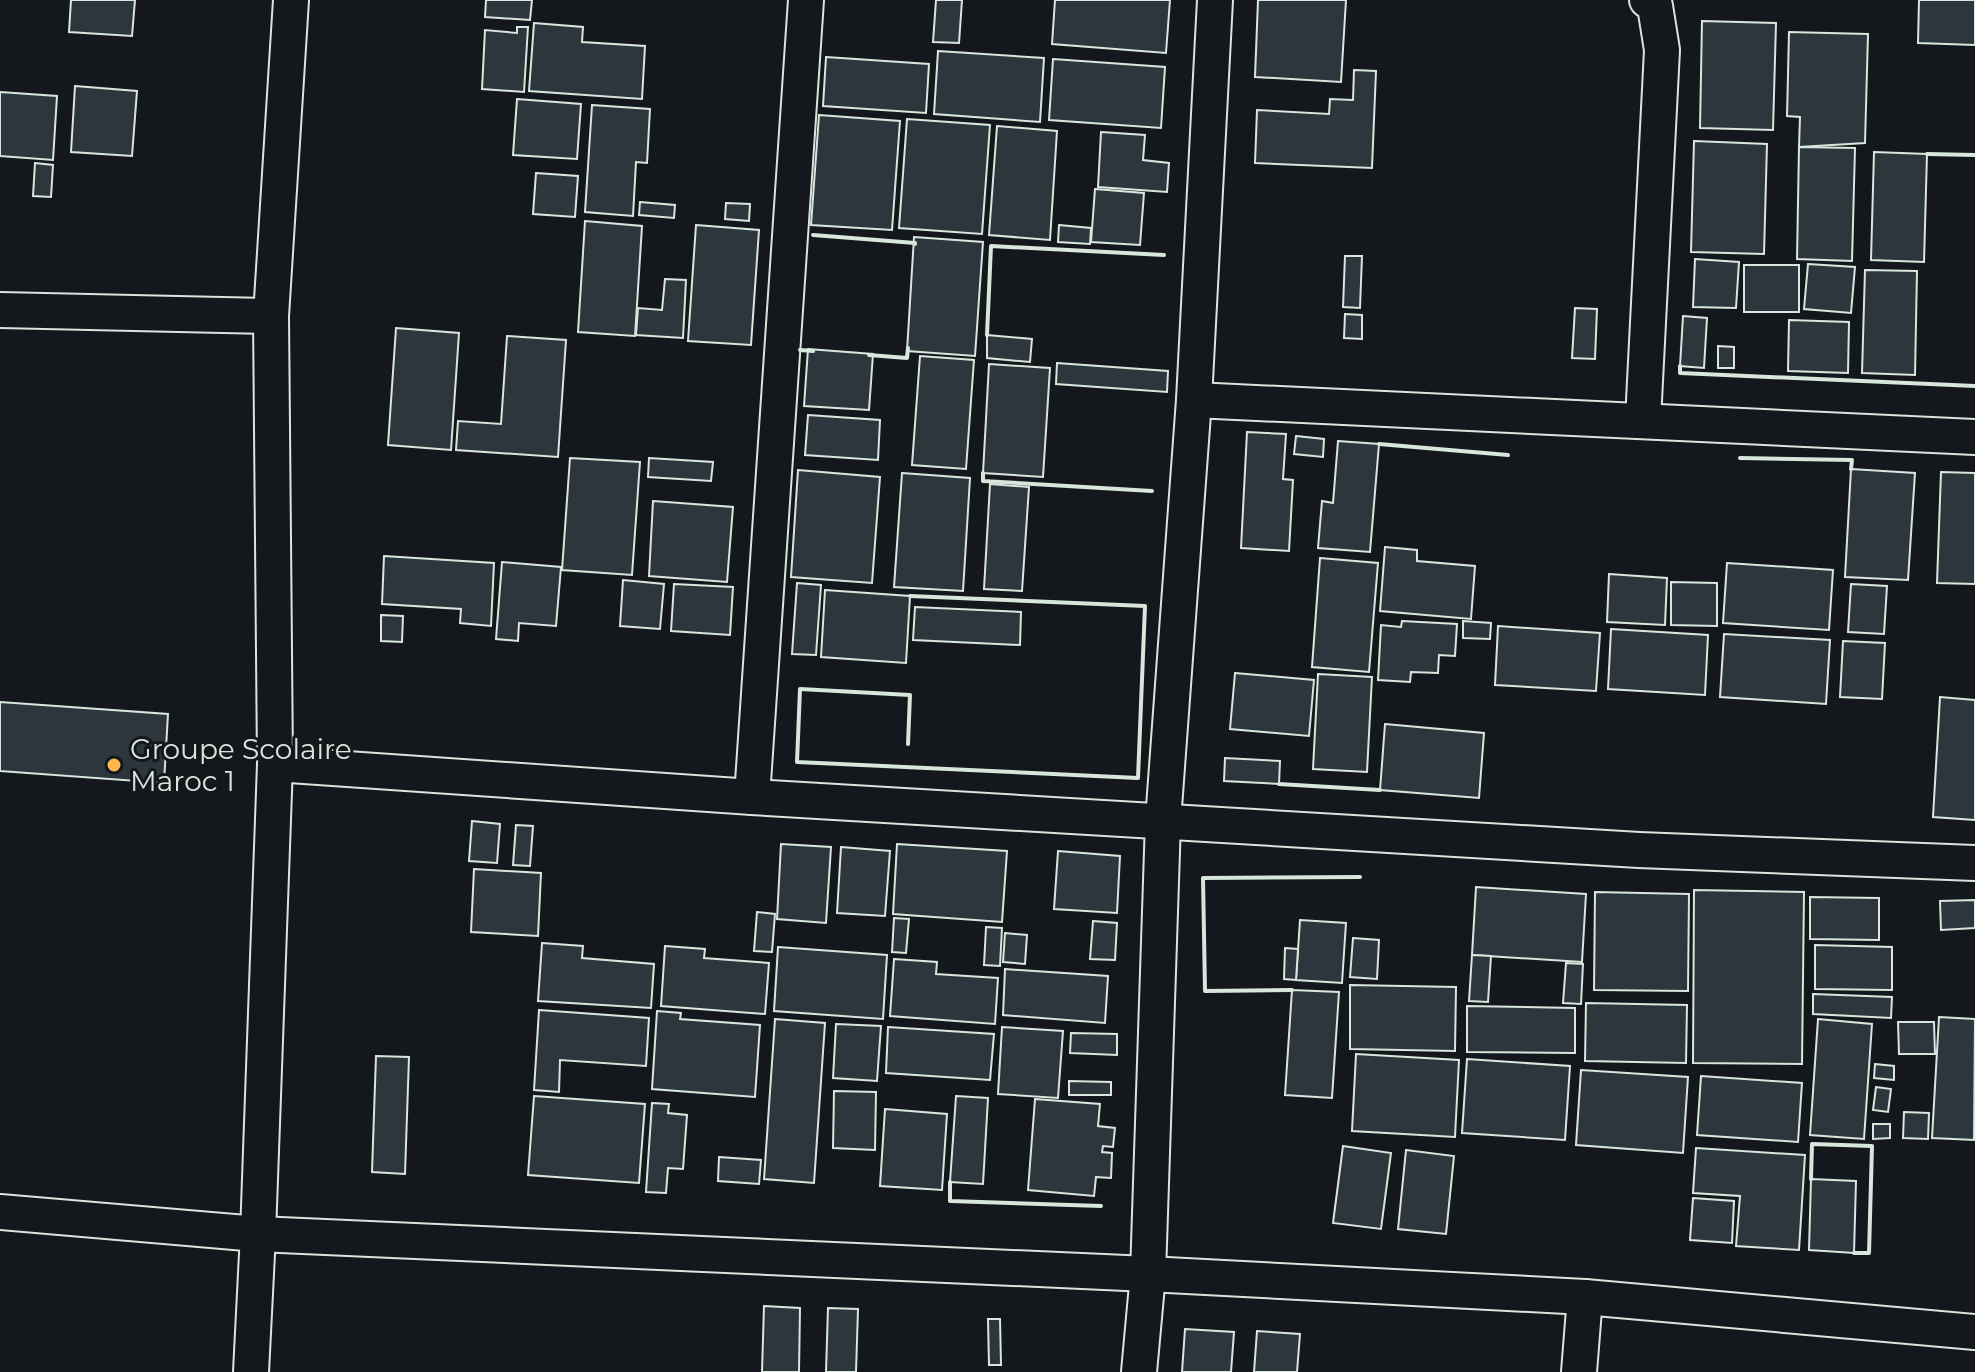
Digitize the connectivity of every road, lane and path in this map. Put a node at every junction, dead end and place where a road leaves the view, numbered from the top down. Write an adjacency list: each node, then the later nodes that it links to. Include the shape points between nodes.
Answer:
1 (291, 0): 6 (street)
2 (806, 0): 11 (street)
3 (1215, 0): 7 (street)
4 (1647, 0): 8 (street, via 1655,6 1662,50)
5 (0, 310): 6 (street)
6 (271, 316): 10 (street)
7 (1194, 400): 8 (street); 12 (street)
8 (1643, 420): 9 (street)
9 (1975, 437)
10 (275, 764): 11 (street); 15 (street)
11 (752, 797): 12 (street)
12 (1163, 821): 13 (street, via 1639,850); 16 (street)
13 (1975, 863)
14 (0, 1212): 15 (street)
15 (258, 1234): 16 (street); 19 (street)
16 (1148, 1274): 17 (street); 20 (street)
17 (1585, 1297): 18 (street); 21 (street)
18 (1975, 1332)
19 (251, 1372)
20 (1139, 1372)
21 (1579, 1372)

